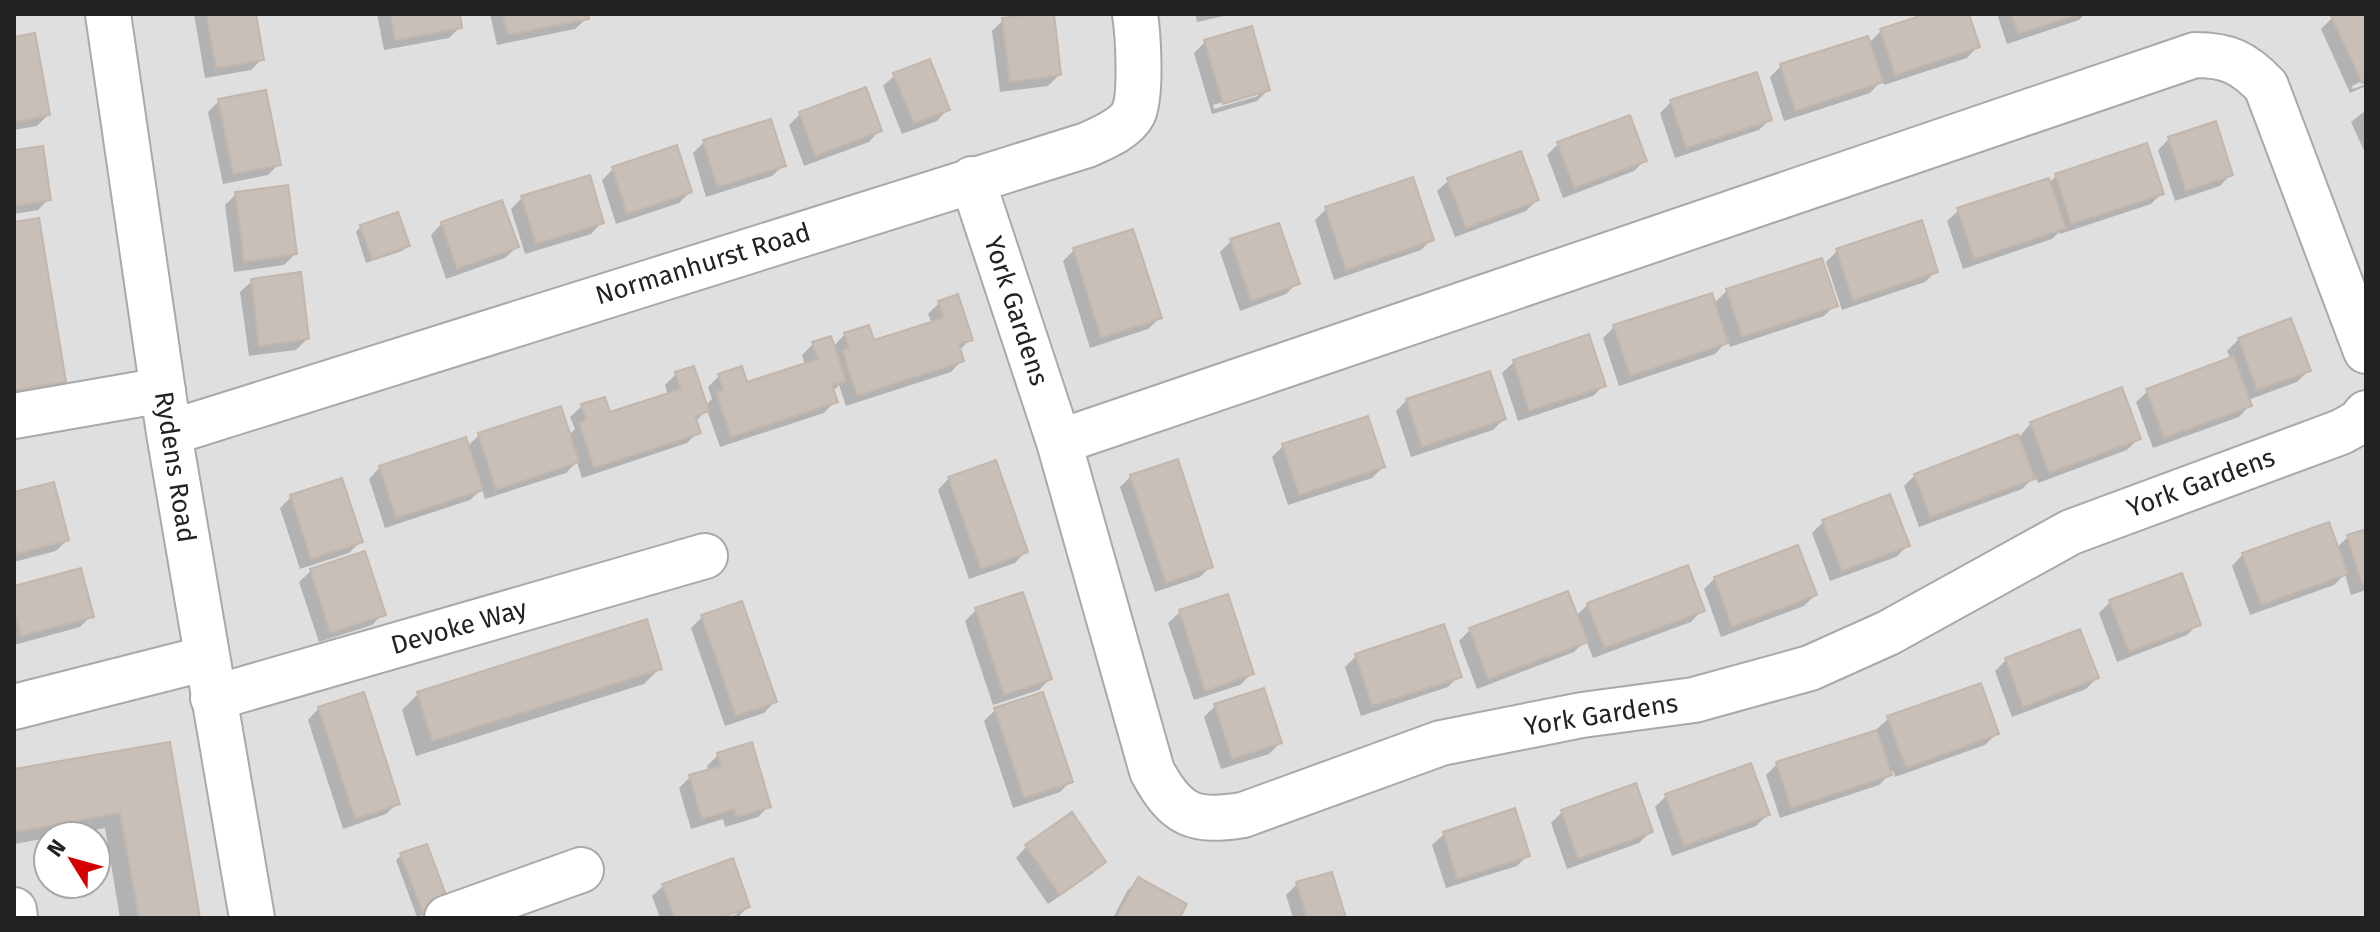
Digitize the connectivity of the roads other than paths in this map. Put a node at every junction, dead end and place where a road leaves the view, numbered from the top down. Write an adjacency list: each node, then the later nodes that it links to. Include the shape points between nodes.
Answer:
1 (108, 14): 5 (street, Rydens Road)
2 (1135, 14): 3 (street, Normanhurst Road, via 1138,87 1133,114 1114,132 1087,145)
3 (972, 179): 8 (street, Normanhurst Road); 9 (street, York Gardens)
4 (2366, 351): 9 (street, via 2266,86 2236,62 2195,55)
5 (163, 390): 7 (street); 8 (street, Rydens Road)
6 (2366, 413): 9 (street, York Gardens, via 2341,432 2071,532 1888,633 1810,668 1694,700 1441,743 1243,815 1213,820 1187,813 1166,797 1152,771)
7 (14, 416)
8 (169, 433): 11 (street, Rydens Road)
9 (1059, 442)
10 (705, 556): 11 (street, Devoke Way)
11 (210, 678): 12 (street, Devoke Way); 16 (street, Rydens Road)
12 (14, 707)
13 (581, 870): 17 (street)
14 (14, 910): 15 (street)
15 (15, 918)
16 (252, 918)
17 (447, 918)

